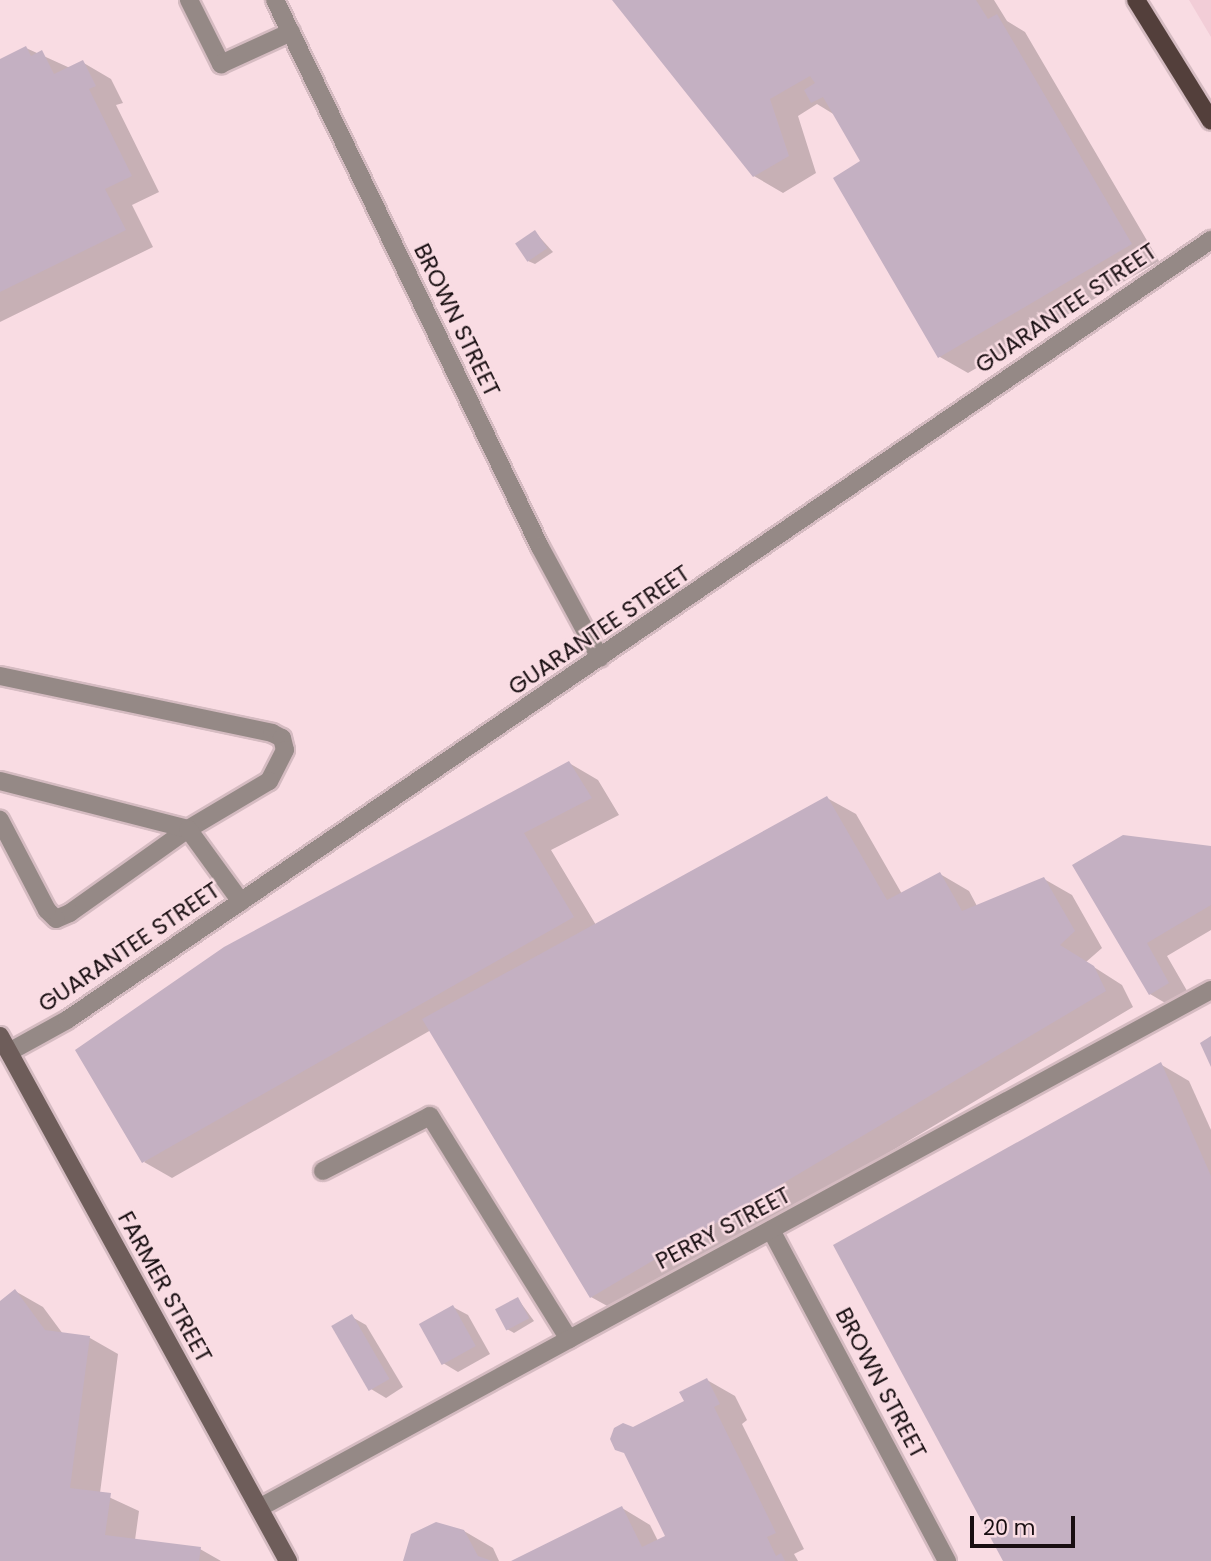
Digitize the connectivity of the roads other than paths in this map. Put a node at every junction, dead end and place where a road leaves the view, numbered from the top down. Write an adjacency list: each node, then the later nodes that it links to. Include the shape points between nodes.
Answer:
1 (189, 0): 4 (street, via 221,64)
2 (275, 0): 4 (street, BROWN STREET)
3 (1136, 0): 5 (main road)
4 (291, 32): 7 (street, BROWN STREET, via 540,547)
5 (1211, 121)
6 (1211, 240): 7 (street, GUARANTEE STREET)
7 (600, 658): 12 (street, GUARANTEE STREET)
8 (0, 676): 11 (street, via 282,738 285,750 269,781)
9 (0, 781): 11 (street)
10 (0, 820): 11 (street, via 56,919 70,914)
11 (188, 829): 12 (street)
12 (241, 902): 14 (street, GUARANTEE STREET, via 67,1020)
13 (1211, 990): 16 (street, PERRY STREET)
14 (3, 1048): 18 (street, FARMER STREET)
15 (323, 1171): 17 (street, via 430,1116)
16 (771, 1230): 17 (street, PERRY STREET); 20 (street, BROWN STREET)
17 (569, 1339): 18 (street, PERRY STREET)
18 (259, 1508): 19 (street, FARMER STREET)
19 (288, 1561)
20 (947, 1561)

